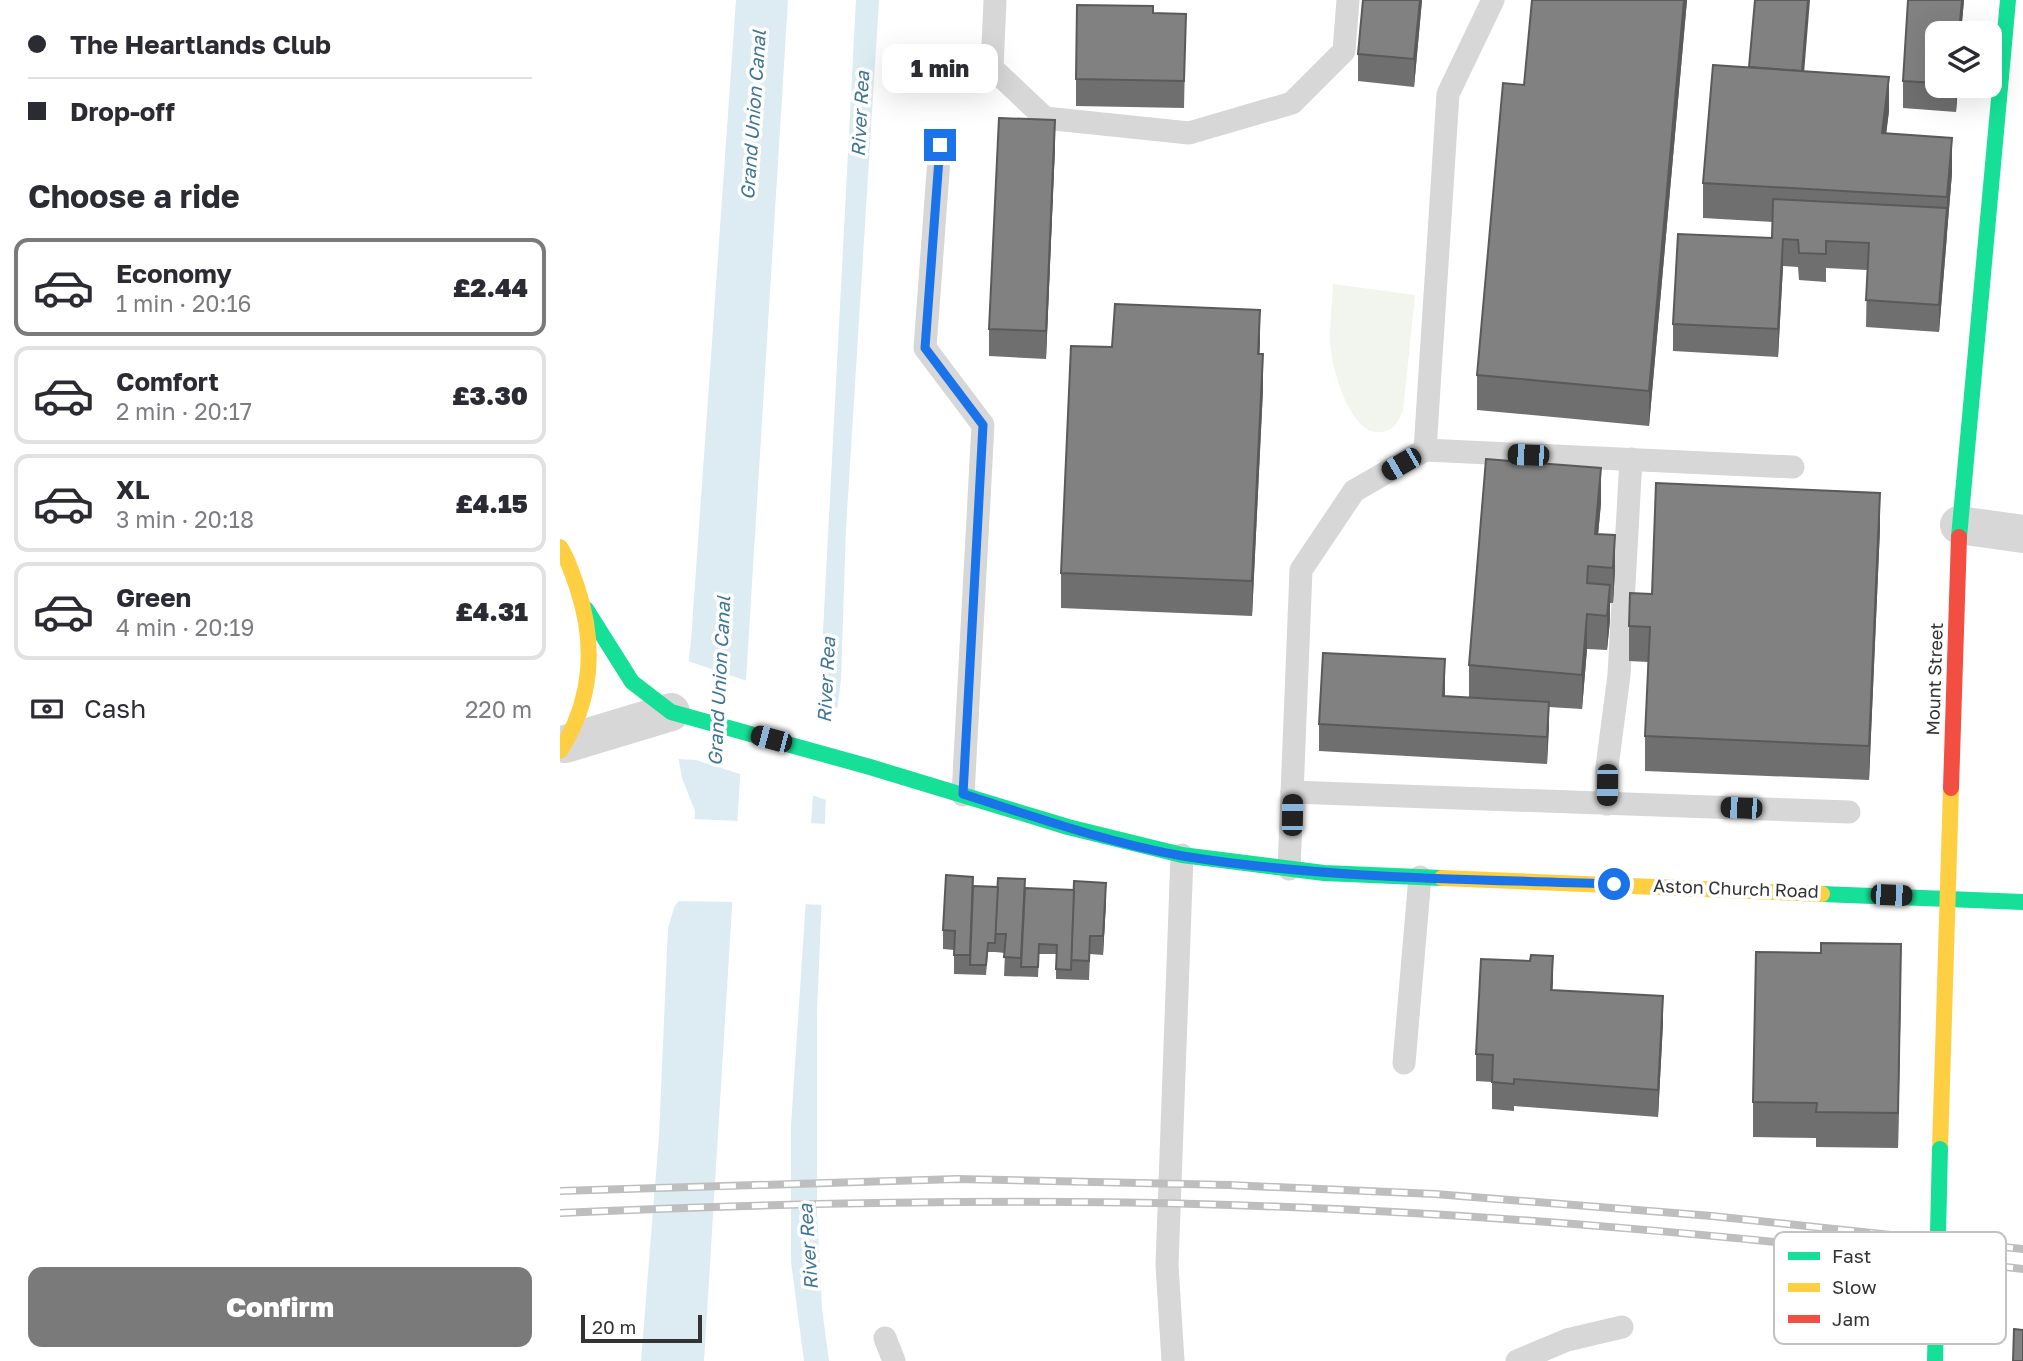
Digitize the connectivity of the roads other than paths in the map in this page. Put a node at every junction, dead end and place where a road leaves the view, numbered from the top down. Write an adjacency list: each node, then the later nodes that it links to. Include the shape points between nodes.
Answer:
1 (995, 0): 2 (lane, via 992,68 1045,118 1189,133 1292,103 1344,51)
2 (1348, 0)
3 (1493, 0): 6 (lane, via 1448,94)
4 (2008, 0): 9 (street, Mount Street)
5 (940, 145): 16 (lane, via 925,348 983,425)
6 (1425, 450): 7 (lane); 15 (lane, via 1354,491 1301,570)
7 (1630, 459): 8 (lane); 17 (lane)
8 (1793, 467)
9 (1959, 525): 10 (street); 22 (street, Mount Street)
10 (2023, 534)
11 (560, 547): 12 (street)
12 (586, 609): 13 (street, Aston Church Road, via 632,682); 14 (street, via 588,679 580,713)
13 (671, 712): 14 (street); 16 (street, Aston Church Road)
14 (563, 747)
15 (1292, 792): 17 (lane); 20 (lane)
16 (963, 794): 19 (street, Aston Church Road, via 1068,827)
17 (1607, 804): 18 (lane)
18 (1849, 812)
19 (1182, 855): 20 (street, Aston Church Road); 29 (lane, via 1167,1265)
20 (1289, 869): 21 (street, Aston Church Road)
21 (1420, 877): 22 (street, Aston Church Road); 24 (lane)
22 (1946, 897): 23 (street, Aston Church Road); 25 (street, Mount Street, bridge)
23 (2023, 902)
24 (1404, 1063)
25 (1938, 1232)
26 (1622, 1327): 30 (lane, via 1567,1340)
27 (885, 1338): 28 (lane)
28 (894, 1361)
29 (1173, 1361)
30 (1517, 1361)

